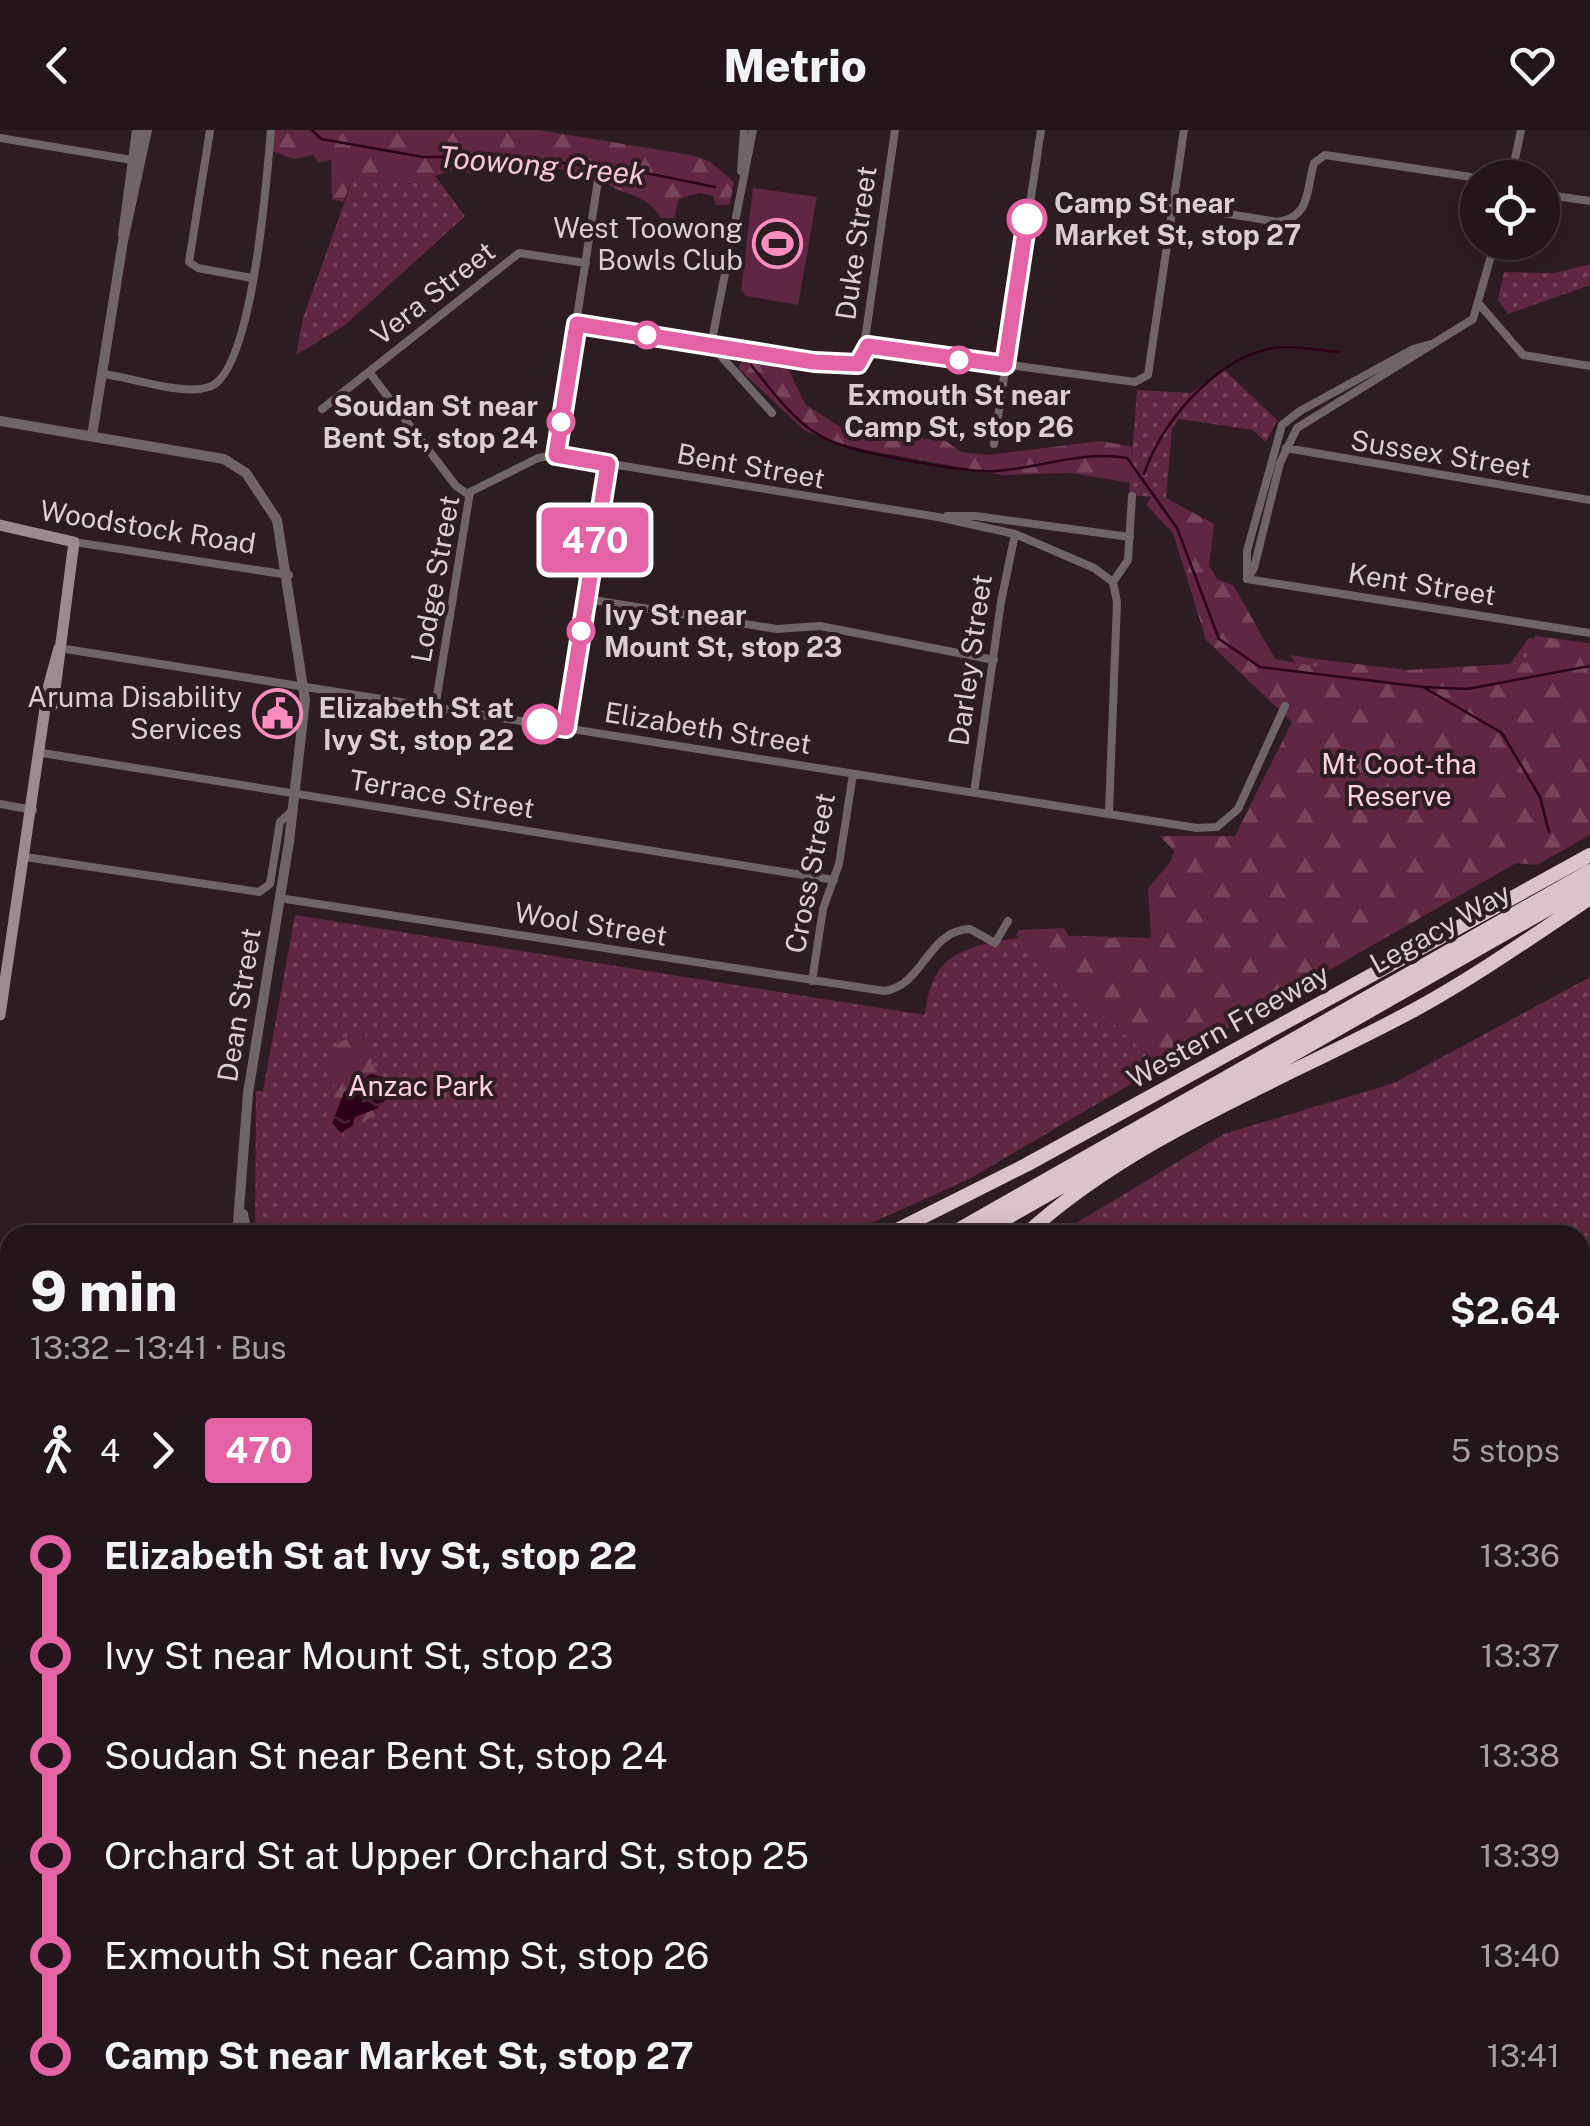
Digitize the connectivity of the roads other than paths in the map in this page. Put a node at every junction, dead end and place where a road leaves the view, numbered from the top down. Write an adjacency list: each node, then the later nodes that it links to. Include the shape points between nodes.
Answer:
1 (136, 130): 14 (street)
2 (146, 130): 22 (street)
3 (210, 130): 25 (street, via 189,262)
4 (270, 130): 25 (street)
5 (744, 130): 16 (street)
6 (753, 130): 16 (street)
7 (895, 130): 30 (street, Duke Street)
8 (1040, 130): 31 (street)
9 (1184, 130): 21 (street)
10 (1522, 130): 15 (street)
11 (1, 138): 14 (street)
12 (1308, 150): 13 (street)
13 (1317, 159): 17 (street, via 1332,155); 21 (street, via 1305,208 1295,219)
14 (132, 160): 22 (street)
15 (1515, 160)
16 (742, 175): 29 (street)
17 (1460, 175)
18 (598, 180): 24 (street)
19 (1560, 197): 20 (street)
20 (1590, 201)
21 (1173, 205): 31 (street, via 1148,374 1135,382)
22 (123, 241): 34 (street)
23 (1491, 260): 26 (street)
24 (586, 263): 27 (street); 33 (street, Vera Street, via 519,253)
25 (252, 278): 34 (street, via 234,362 217,383 187,388)
26 (1480, 305): 28 (street, via 1471,321); 32 (street, via 1525,356)
27 (577, 324): 29 (street); 41 (street)
28 (1432, 344): 40 (street, via 1301,424); 52 (street, via 1282,425 1247,550)
29 (711, 345): 30 (street, Duke Street, via 814,362 862,361); 36 (street)
30 (868, 346): 31 (street)
31 (1005, 365): 39 (street)
32 (1590, 366)
33 (369, 372): 35 (street, Vera Street); 43 (street)
34 (102, 374): 38 (street)
35 (322, 409)
36 (772, 413)
37 (0, 422): 38 (street)
38 (92, 436): 51 (street, Dean Street, via 237,465 277,520)
39 (994, 444)
40 (1286, 448): 45 (street, Sussex Street); 52 (street)
41 (556, 455): 42 (street, Bent Street); 43 (street, Lodge Street, via 482,482)
42 (608, 464): 46 (street, Bent Street); 54 (street)
43 (469, 495): 60 (street, Lodge Street)
44 (1132, 496): 49 (street)
45 (1590, 500)
46 (938, 517): 48 (street, Bent Street); 49 (street, Bent Street)
47 (0, 525): 50 (main road, Woodstock Road)
48 (1015, 534): 53 (street, Bent Street); 57 (street, Darley Street)
49 (1130, 537): 53 (street, via 1127,564)
50 (74, 542): 51 (street, Woodstock Road); 56 (main road)
51 (289, 575): 58 (street, Dean Street)
52 (1247, 579): 55 (street, Kent Street)
53 (1113, 582): 69 (street)
54 (586, 599): 57 (street, via 777,628 813,625); 61 (street)
55 (1590, 633)
56 (59, 648): 58 (street, Elizabeth Street); 62 (main road)
57 (994, 660): 65 (street, Darley Street)
58 (304, 686): 60 (street, Elizabeth Street); 64 (street, Dean Street)
59 (1285, 706): 69 (street, Elizabeth Street, via 1229,819 1217,827)
60 (436, 708): 61 (street, Elizabeth Street)
61 (566, 728): 63 (street, Elizabeth Street)
62 (42, 753): 64 (street, Terrace Street); 67 (main road)
63 (853, 774): 65 (street, Elizabeth Street); 73 (street, Cross Street)
64 (294, 792): 68 (street, Dean Street); 73 (street, Terrace Street)
65 (974, 793): 69 (street, Elizabeth Street)
66 (0, 804): 67 (street)
67 (33, 810): 71 (main road)
68 (293, 810): 71 (street, Dean Street, via 280,822 270,884 259,892); 75 (street, Dean Street)
69 (1109, 812)
70 (1590, 856): 83 (highway, Western Freeway)
71 (26, 857): 79 (main road)
72 (1590, 871): 84 (highway, Legacy Way)
73 (834, 880): 78 (street, Cross Street)
74 (1590, 885): 85 (highway, Legacy Way)
75 (280, 898): 78 (street, Wool Street); 80 (street, Dean Street, via 248,1092)
76 (1590, 898): 86 (highway, via 1418,1008 1122,1164)
77 (1008, 921): 78 (street, Wool Street, via 995,943 970,929 944,936 896,989)
78 (812, 981)
79 (0, 1016)
80 (242, 1208): 81 (street, Dean Street); 82 (street, Dean Street)
81 (239, 1225)
82 (245, 1225)
83 (907, 1225)
84 (967, 1225)
85 (994, 1225)
86 (1037, 1225)

